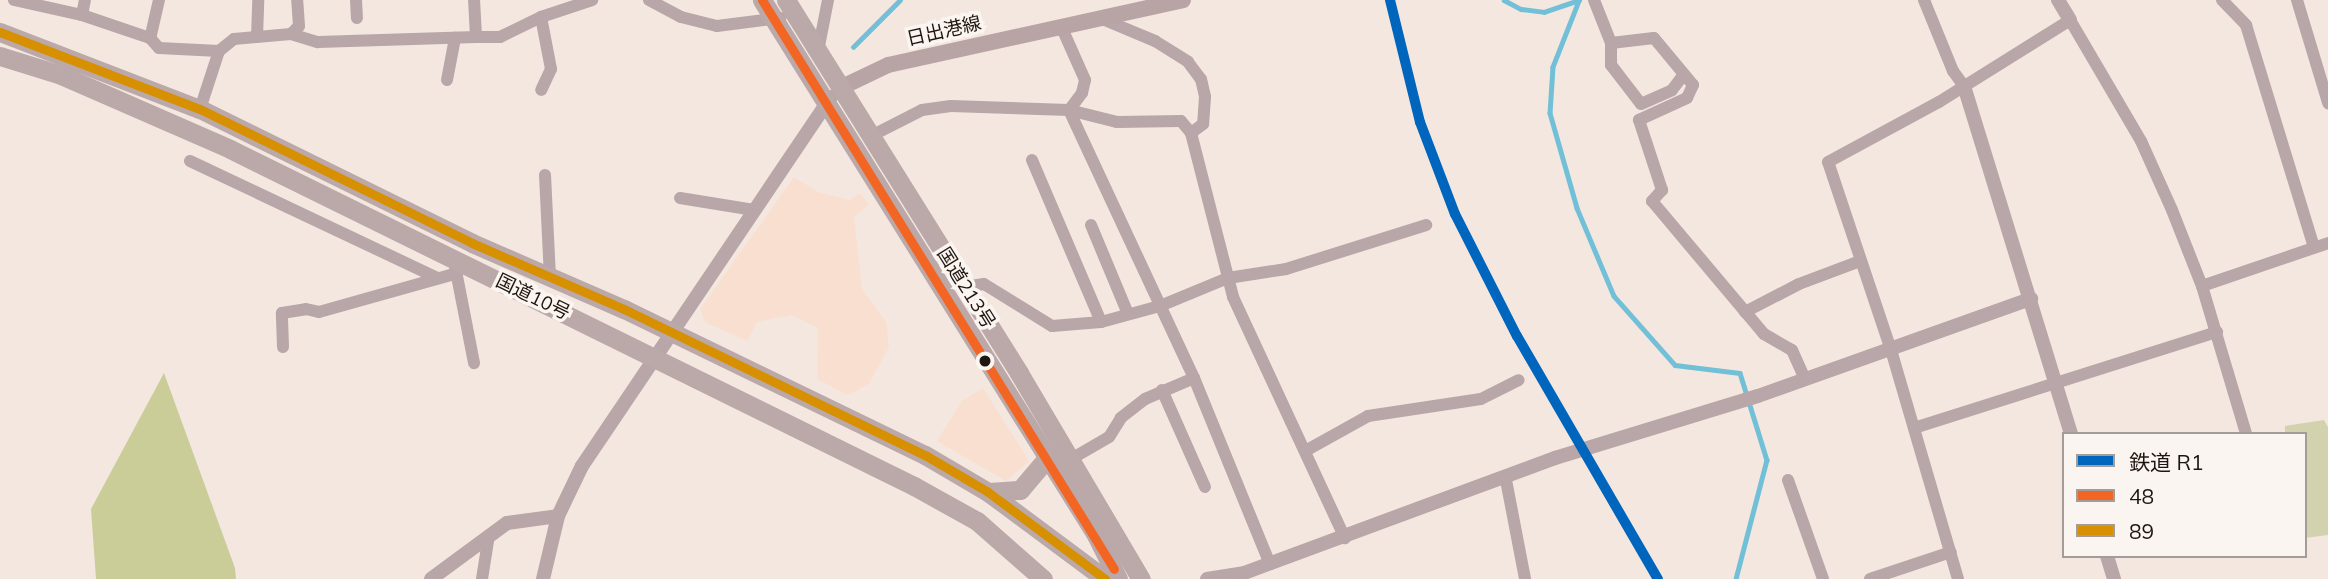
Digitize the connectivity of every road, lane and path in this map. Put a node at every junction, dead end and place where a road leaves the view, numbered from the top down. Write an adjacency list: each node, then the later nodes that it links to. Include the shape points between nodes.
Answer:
1 (16, 0): 20 (street)
2 (85, 0): 20 (street)
3 (159, 0): 29 (street)
4 (258, 0): 30 (street)
5 (297, 0): 6 (street); 28 (street, via 299,26)
6 (308, 0)
7 (356, 0): 22 (street)
8 (474, 0): 31 (street)
9 (592, 0): 21 (street)
10 (649, 0): 25 (street, via 681,17 717,26)
11 (762, 0): 25 (highway, 国道213号)
12 (828, 0): 35 (street)
13 (1183, 0): 23 (main road, 日出港線)
14 (1594, 0): 33 (street)
15 (1924, 0): 39 (street, via 1953,71)
16 (2058, 0): 24 (street)
17 (2222, 0): 56 (street, via 2246,25)
18 (2297, 0): 43 (street)
19 (789, 6): 25 (street); 35 (highway, 国道213号)
20 (82, 15): 29 (street)
21 (541, 17): 31 (street, via 500,37); 41 (street, via 551,69)
22 (357, 18)
23 (1100, 18): 26 (main road, 日出港線); 46 (street, via 1155,41 1188,62 1201,79 1205,97 1203,124)
24 (2070, 20): 39 (street); 62 (street, via 2141,141)
25 (775, 21): 42 (highway, 国道213号)
26 (1061, 26): 40 (main road, 日出港線, via 888,65); 45 (street, via 1085,80)
27 (0, 32): 44 (highway, 国道10号)
28 (291, 34): 30 (street); 32 (street, via 318,42)
29 (150, 37): 34 (street, via 159,48)
30 (257, 37): 34 (street, via 234,39)
31 (476, 37): 32 (street)
32 (455, 38): 38 (street)
33 (1611, 43): 37 (street, via 1611,65 1640,104 1672,90); 66 (street, via 1654,38 1693,85 1687,98 1639,120 1662,190 1652,201)
34 (219, 51): 44 (street)
35 (818, 51): 40 (highway, 国道213号)
36 (0, 56): 58 (highway, 国道10号, via 138,108)
37 (1681, 78)
38 (447, 80)
39 (1964, 86): 57 (street, via 1828,162); 64 (street)
40 (841, 88): 42 (street); 47 (highway, 国道213号)
41 (541, 90)
42 (826, 102): 52 (street); 84 (highway, 国道213号)
43 (2328, 103)
44 (200, 109): 59 (highway, 国道10号)
45 (1069, 110): 46 (street, via 1117,122 1181,121); 47 (street, via 951,106 922,110); 65 (street)
46 (1191, 133): 61 (street)
47 (871, 136): 63 (highway, 国道213号)
48 (1031, 160): 68 (street)
49 (190, 162): 60 (street)
50 (545, 175): 59 (street)
51 (680, 198): 52 (street)
52 (754, 210): 70 (street)
53 (1091, 225): 67 (street)
54 (1426, 225): 61 (street, via 1286,269)
55 (2328, 243): 56 (street)
56 (2314, 247): 62 (street)
57 (1860, 261): 66 (street, via 1799,284); 72 (street)
58 (455, 267): 60 (street); 73 (highway, 国道10号); 74 (street)
59 (550, 277): 70 (highway, 国道10号)
60 (438, 278): 71 (street, via 319,312 282,313)
61 (1228, 278): 65 (street); 83 (street)
62 (2202, 286): 69 (street)
63 (965, 287): 68 (street, via 984,284 1052,326); 85 (highway, 国道213号)
64 (2031, 299): 72 (street); 78 (street)
65 (1160, 306): 67 (street); 75 (street)
66 (1745, 312): 76 (street, via 1764,334 1792,350)
67 (1128, 314): 68 (street)
68 (1101, 322)
69 (2217, 332): 78 (street); 82 (street)
70 (671, 336): 73 (street); 89 (highway, 国道10号, via 925,455)
71 (283, 347)
72 (1891, 350): 76 (street); 80 (street)
73 (656, 358): 90 (street, via 582,466); 99 (highway, 国道10号, via 966,515)
74 (474, 363)
75 (1194, 378): 79 (street); 95 (street, via 1228,471)
76 (1805, 379): 86 (street, via 1573,453)
77 (1519, 380): 83 (street, via 1481,399 1368,416)
78 (2057, 385): 80 (street); 81 (street)
79 (1162, 390): 85 (street, via 1121,418 1109,437); 88 (street)
80 (1914, 428): 93 (street)
81 (2070, 432)
82 (2245, 432)
83 (1307, 450): 91 (street)
84 (1048, 457): 89 (highway, via 1020,490); 101 (highway, 国道213号)
85 (1071, 458): 102 (highway, 国道213号)
86 (1506, 480): 91 (street); 104 (street)
87 (1788, 480): 105 (street)
88 (1205, 488)
89 (988, 492): 100 (highway, 国道10号)
90 (558, 516): 92 (street, via 507,523); 98 (street)
91 (1345, 538): 95 (street)
92 (488, 541): 96 (street); 97 (street)
93 (1951, 552): 106 (street); 107 (street)
94 (2108, 558): 108 (street)
95 (1270, 564): 103 (street)
96 (431, 579)
97 (482, 579)
98 (543, 579)
99 (1043, 579)
100 (1105, 579)
101 (1118, 579)
102 (1141, 579)
103 (1207, 579)
104 (1525, 579)
105 (1823, 579)
106 (1870, 579)
107 (1958, 579)
108 (2114, 579)

